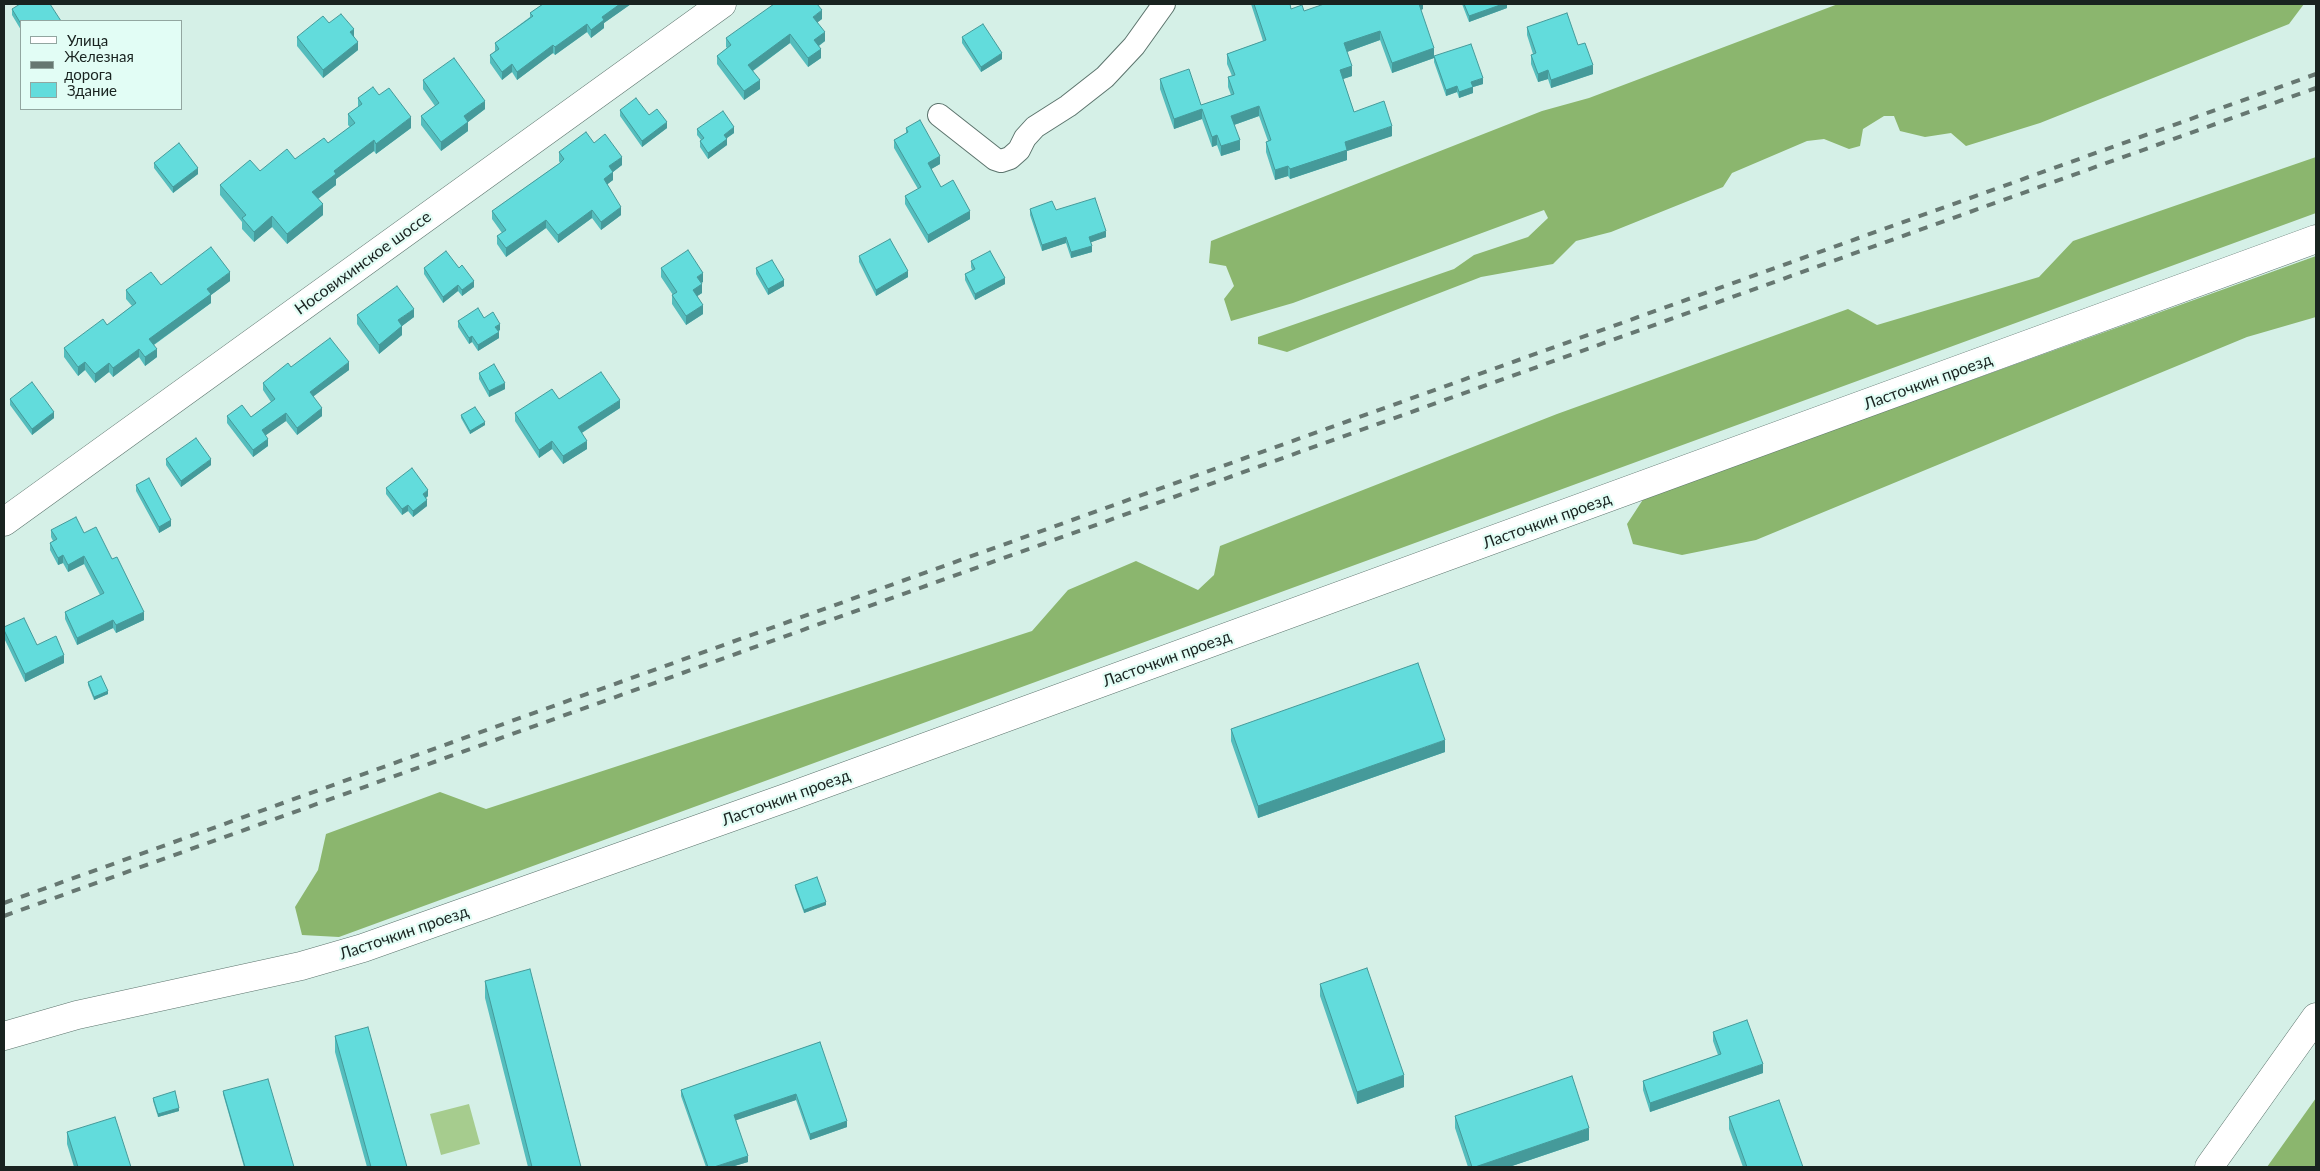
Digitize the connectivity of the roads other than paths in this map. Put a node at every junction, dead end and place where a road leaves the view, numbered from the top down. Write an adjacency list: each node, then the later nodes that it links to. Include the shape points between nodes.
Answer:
1 (722, 4): 5 (street, Носовихинское шоссе)
2 (1164, 4): 3 (street, via 1134,46 1105,77 1035,127 1020,150 1010,158 995,159)
3 (939, 114)
4 (2316, 238): 7 (street, Ласточкин проезд, via 813,788 364,948 301,966 77,1015)
5 (4, 522)
6 (2316, 1017): 8 (street)
7 (4, 1036)
8 (2209, 1167)

